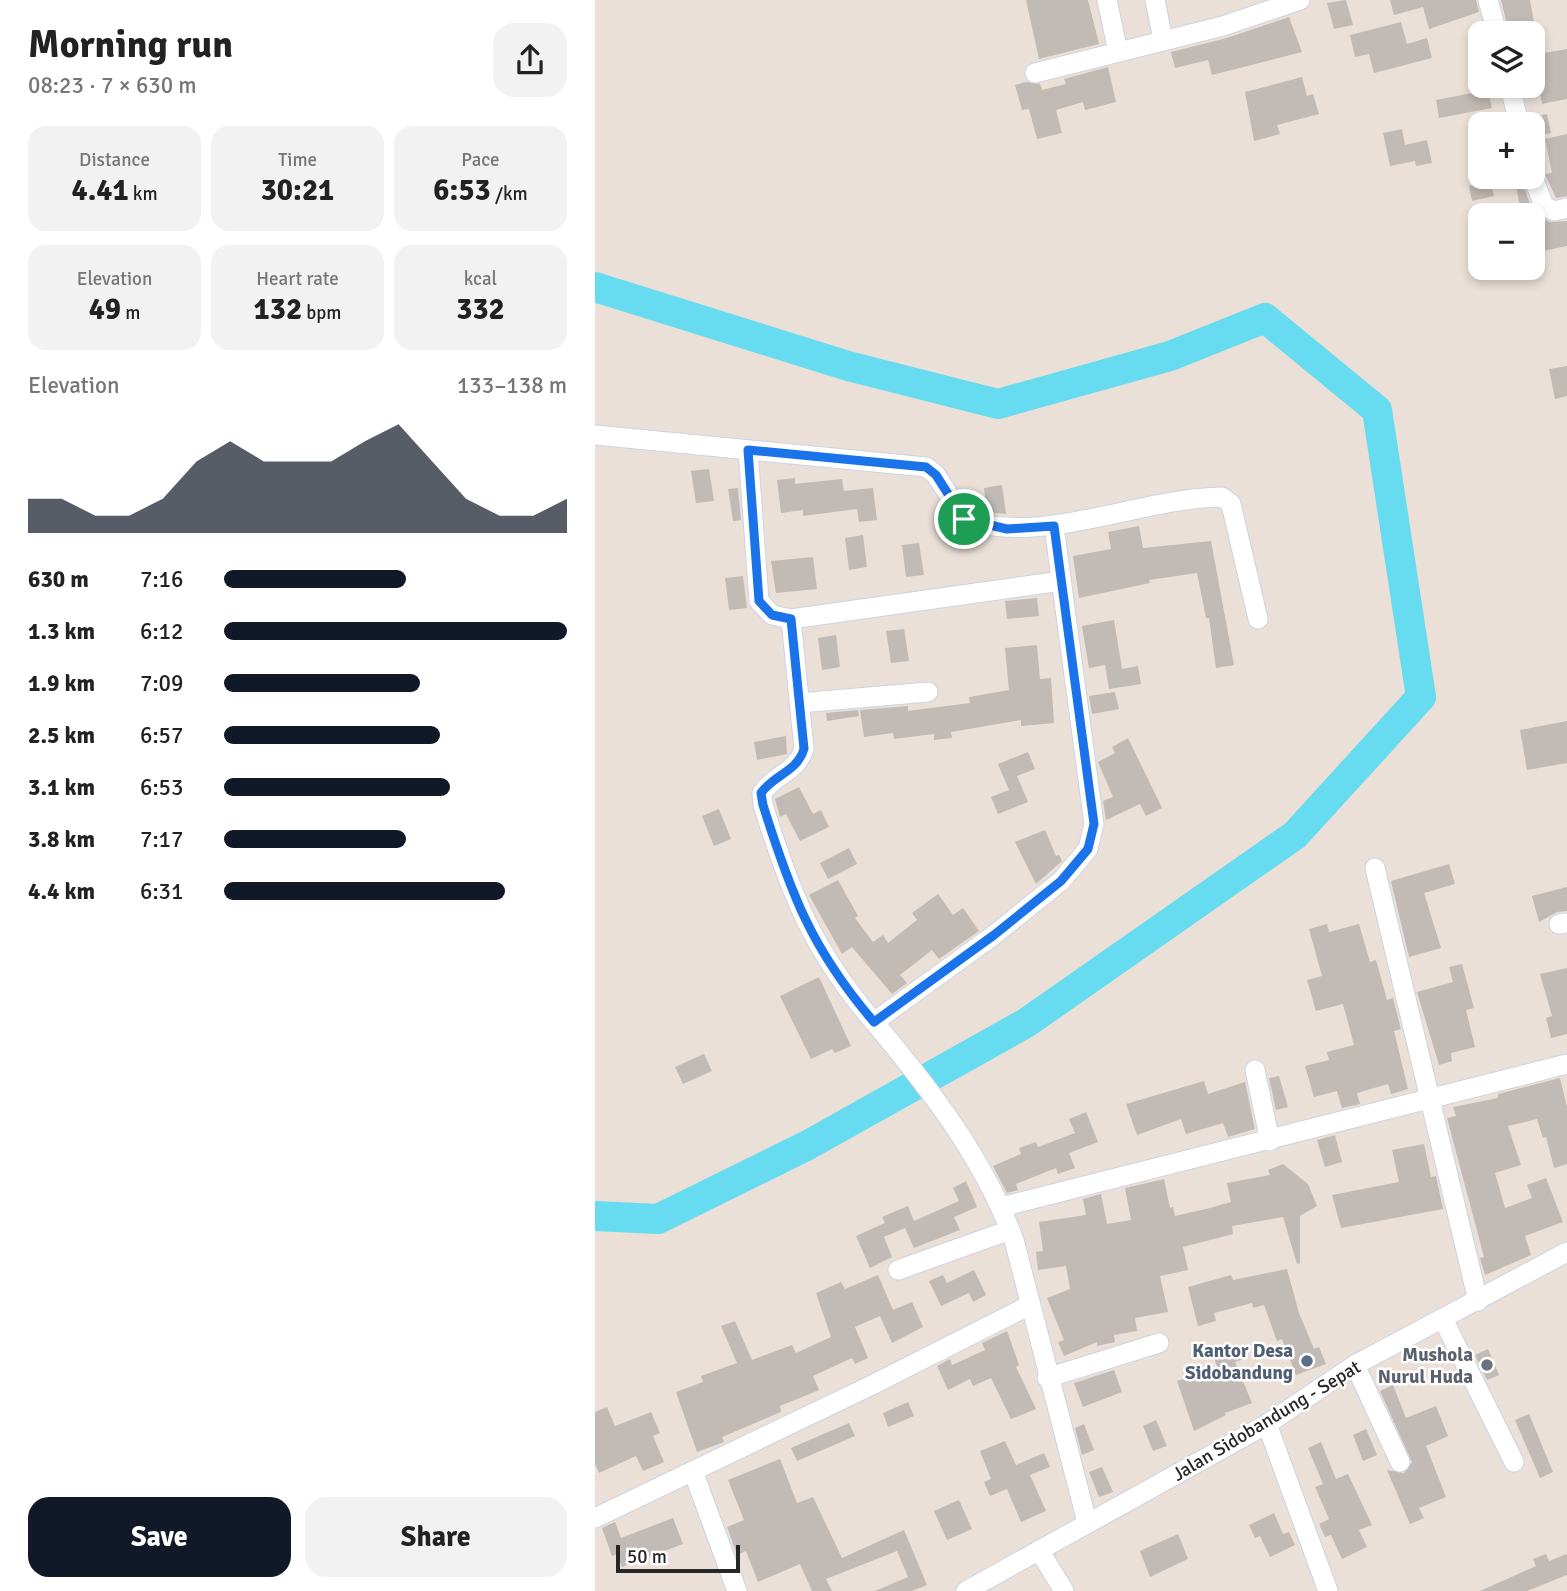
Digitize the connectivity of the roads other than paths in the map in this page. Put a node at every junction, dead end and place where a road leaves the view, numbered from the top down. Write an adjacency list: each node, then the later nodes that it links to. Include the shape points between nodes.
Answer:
1 (1107, 0): 7 (street)
2 (1155, 0): 6 (street)
3 (1300, 0): 6 (street)
4 (1488, 0): 5 (street)
5 (1494, 21)
6 (1163, 40): 7 (street)
7 (1118, 52): 8 (street)
8 (1035, 73)
9 (1538, 189): 10 (street, via 1544,206 1554,211)
10 (1567, 208)
11 (595, 435): 12 (street)
12 (748, 450): 13 (street, via 926,467 964,519 1007,529); 15 (street, via 759,601 772,615)
13 (1054, 526): 14 (street); 16 (street, via 1171,501 1227,499)
14 (1061, 581): 15 (street); 20 (street, via 1094,824 1088,849 1061,881)
15 (791, 619): 18 (street)
16 (1258, 619)
17 (928, 692): 18 (street)
18 (799, 703): 20 (street, via 801,760 769,782 761,793 763,805 806,925 846,989)
19 (1375, 868): 23 (street)
20 (874, 1022): 25 (street, via 933,1094)
21 (1567, 1063): 23 (street)
22 (1255, 1070): 24 (street)
23 (1429, 1099): 24 (street); 29 (street)
24 (1270, 1141): 25 (street)
25 (1001, 1207): 26 (street)
26 (1010, 1230): 28 (street); 30 (street)
27 (1567, 1252): 29 (street, Jalan Sidobandung - Sepat)
28 (898, 1270)
29 (1478, 1301): 31 (street, Jalan Sidobandung - Sepat)
30 (1030, 1305): 34 (street); 38 (street)
31 (1443, 1319): 33 (street, Jalan Sidobandung - Sepat); 37 (street)
32 (1159, 1343): 34 (street)
33 (1355, 1365): 35 (street, Jalan Sidobandung - Sepat); 36 (street)
34 (1047, 1378): 40 (street)
35 (1267, 1424): 40 (street, Jalan Sidobandung - Sepat); 45 (street)
36 (1400, 1462)
37 (1514, 1462)
38 (693, 1471): 39 (street); 42 (street)
39 (597, 1512)
40 (1087, 1522): 41 (street, Jalan Sidobandung - Sepat)
41 (1039, 1550): 43 (street, Jalan Sidobandung - Sepat); 44 (street)
42 (737, 1591)
43 (966, 1591)
44 (1064, 1591)
45 (1328, 1591)

